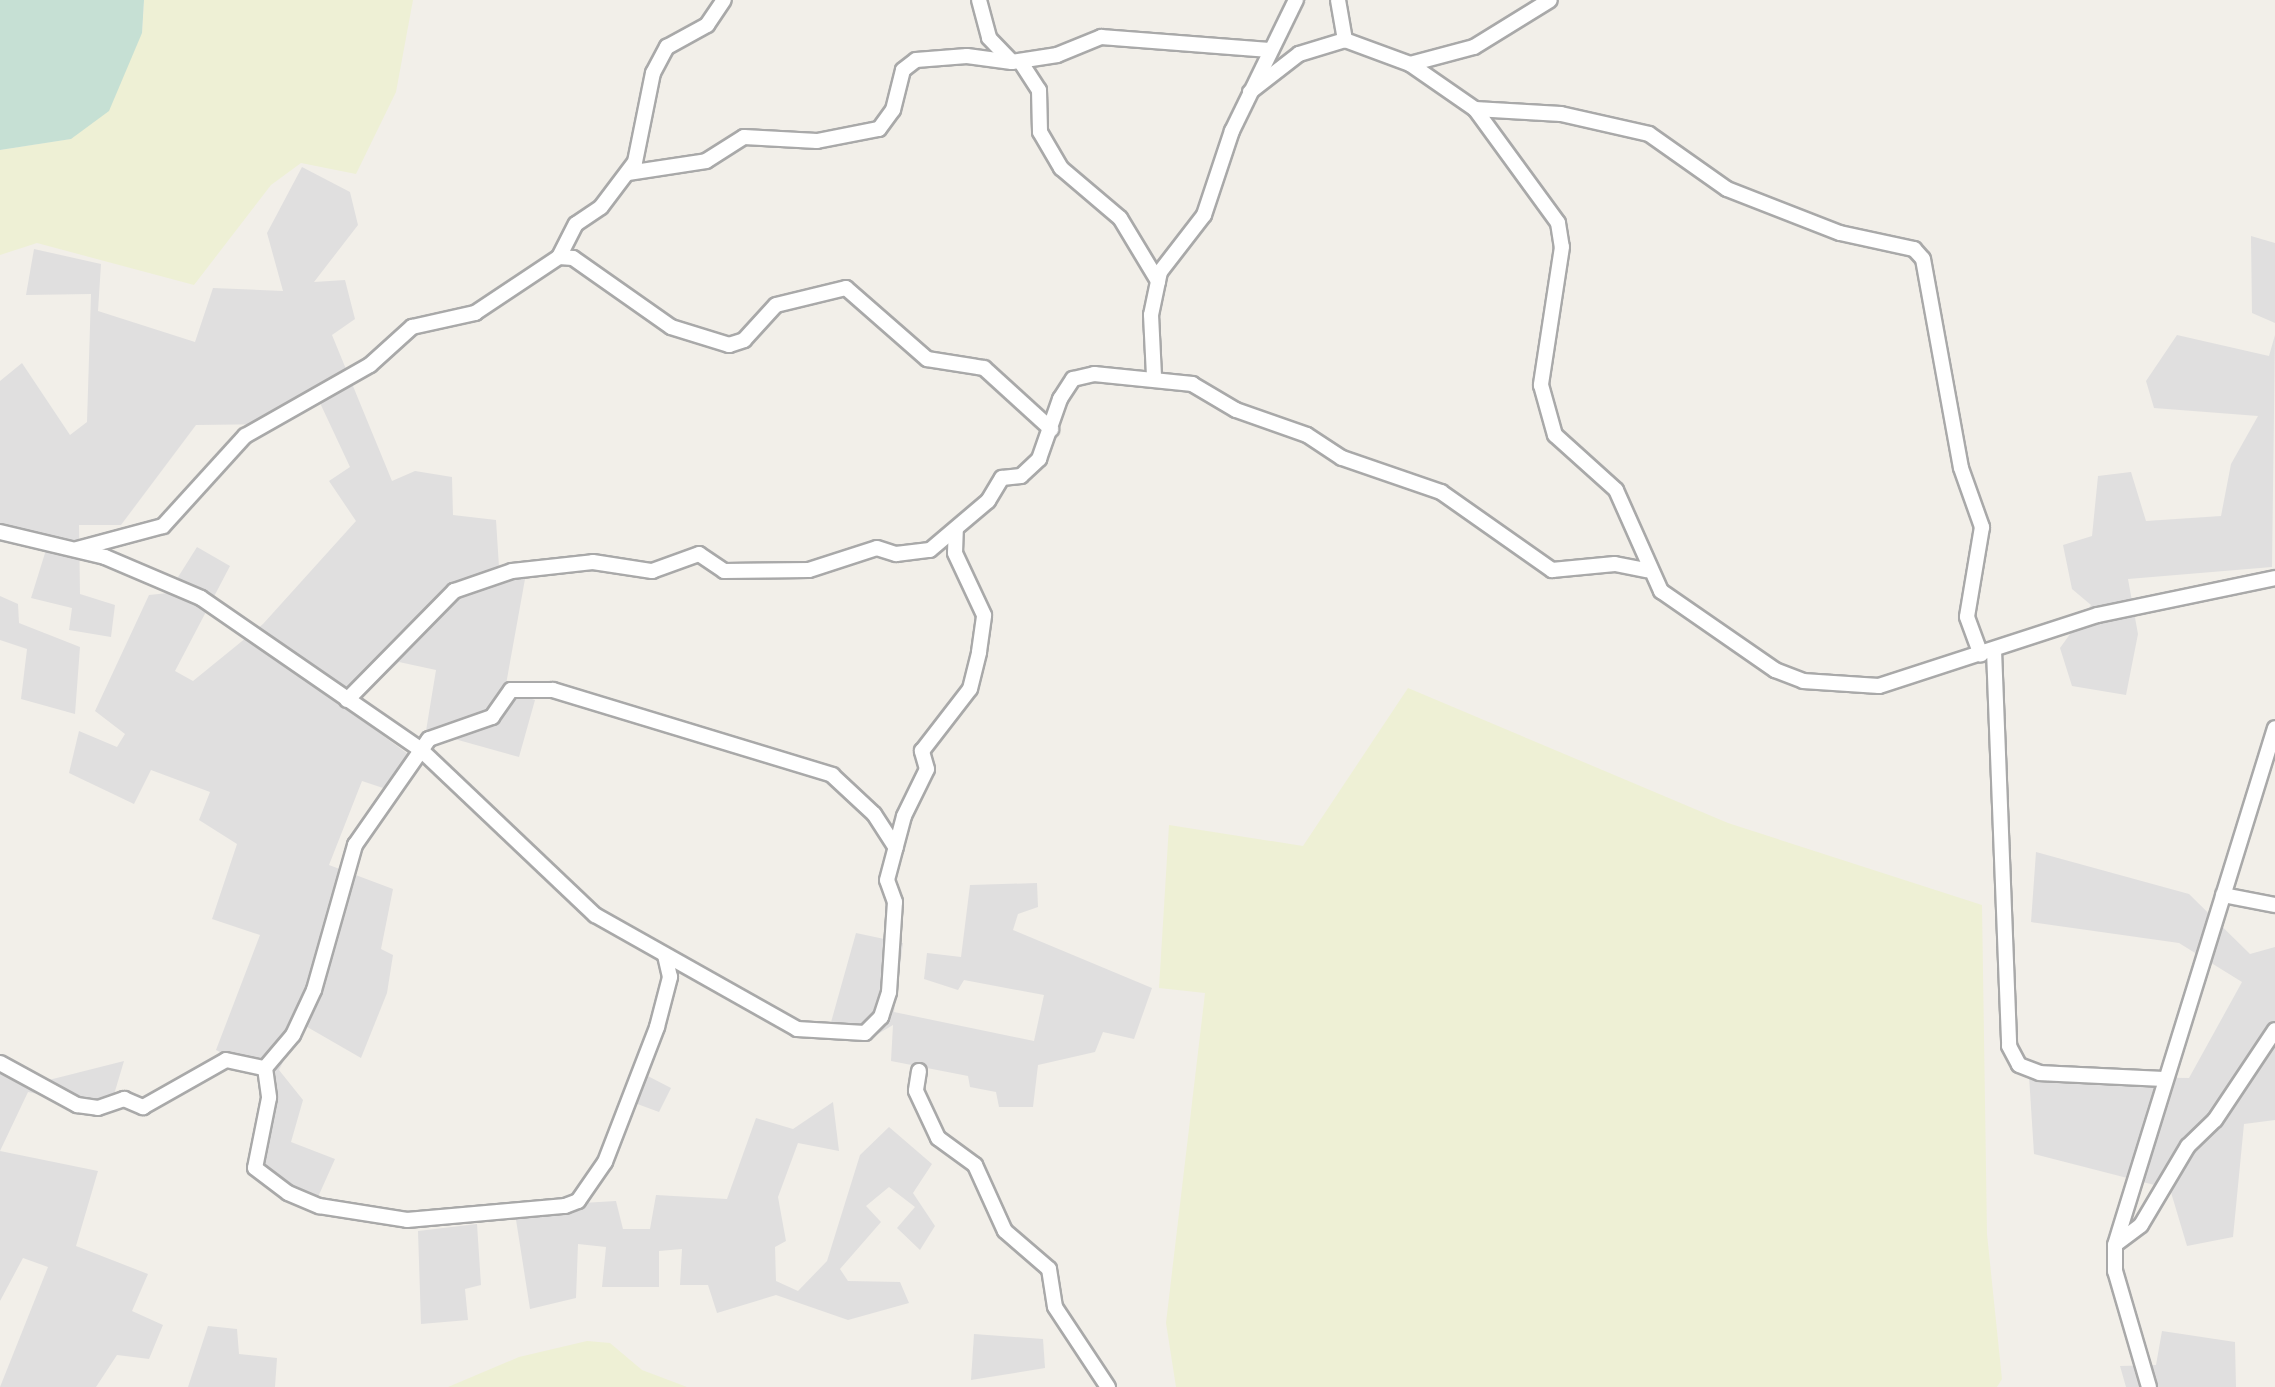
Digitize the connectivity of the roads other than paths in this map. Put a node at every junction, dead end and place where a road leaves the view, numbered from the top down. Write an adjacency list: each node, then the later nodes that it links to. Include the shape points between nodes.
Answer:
1 (724, 0): 12 (street, via 707,26 667,47 653,73)
2 (979, 0): 8 (street, via 989,38)
3 (1296, 0): 7 (street)
4 (1338, 0): 6 (street)
5 (1550, 0): 9 (street, via 1474,47)
6 (1345, 40): 9 (street); 10 (street, via 1299,54)
7 (1269, 50): 8 (street, via 1101,37); 10 (street)
8 (1016, 61): 12 (street, via 916,60 903,70 893,110 878,129 817,141 744,137 706,161); 14 (street, via 1039,90 1040,132 1061,168 1120,218)
9 (1410, 64): 11 (street)
10 (1250, 92): 14 (street, via 1204,215)
11 (1475, 109): 20 (street, via 1558,223 1562,248 1541,386 1544,415 1566,452 1616,490); 22 (street, via 1561,114 1649,134 1727,189 1840,232 1914,249 1922,260 1961,468 1982,527 1967,617)
12 (628, 173): 13 (street, via 601,207 576,224)
13 (559, 257): 16 (street, via 573,258 670,327 729,345 744,340 776,305 846,288 927,359 984,368); 19 (street, via 475,313 412,326 370,365 245,436 163,526)
14 (1158, 281): 15 (street, via 1150,315)
15 (1154, 376): 16 (street, via 1074,380); 20 (street, via 1192,384 1236,410 1307,435 1342,458 1441,492 1552,570 1615,564)
16 (1052, 428): 17 (street, via 1040,459 1021,476 1002,478 988,501)
17 (956, 529): 23 (street, via 915,554 877,548 810,570 724,570 699,554 652,571 593,562 512,570 454,591); 26 (street, via 955,553 984,615 979,652 970,689 922,752 927,770)
18 (0, 532): 19 (street)
19 (72, 550): 23 (street, via 174,582)
20 (1647, 570): 22 (street, via 1682,609 1803,681 1879,686)
21 (2275, 578): 22 (street, via 2098,615)
22 (1987, 653): 34 (street, via 2008,1046 2019,1064 2040,1073)
23 (347, 700): 25 (street)
24 (2275, 728): 27 (street)
25 (420, 750): 26 (street, via 430,738 492,717 511,690 552,690 832,775 874,814); 29 (street, via 595,915); 32 (street, via 355,845 314,990 293,1034)
26 (896, 848): 29 (street, via 887,880 895,902 889,992 881,1017 865,1033 798,1028)
27 (2222, 895): 28 (street); 34 (street)
28 (2275, 905)
29 (664, 956): 32 (street, via 670,977 657,1027 605,1162 578,1200 566,1206 407,1220 319,1206 288,1192 255,1168 269,1098)
30 (2275, 1030): 35 (street, via 2215,1120 2188,1146 2141,1224)
31 (0, 1062): 32 (street, via 78,1105 98,1108 124,1100 143,1107 226,1060)
32 (265, 1068)
33 (919, 1071): 36 (street, via 916,1091 933,1129 975,1165 1005,1231 1049,1270 1054,1307)
34 (2162, 1079): 35 (street)
35 (2115, 1245): 37 (street, via 2116,1271)
36 (1108, 1387)
37 (2149, 1387)

